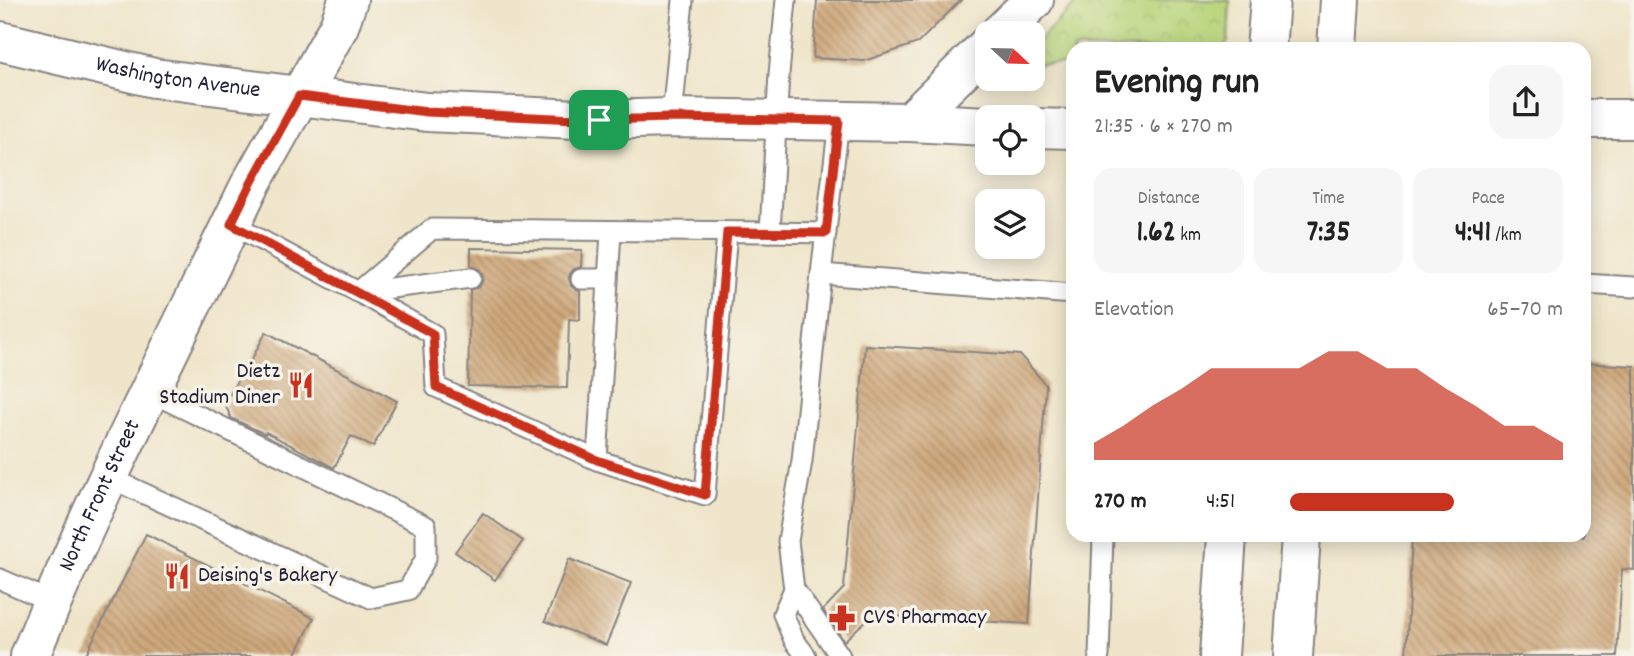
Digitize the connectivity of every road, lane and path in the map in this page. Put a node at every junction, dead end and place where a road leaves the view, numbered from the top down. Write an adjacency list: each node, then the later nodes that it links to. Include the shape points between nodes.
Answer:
1 (348, 0): 12 (street, North Front Street, via 339,26)
2 (683, 0): 13 (lane)
3 (786, 0): 16 (lane)
4 (1034, 0): 7 (street)
5 (1270, 0): 9 (street)
6 (1340, 0): 10 (street)
7 (1012, 21)
8 (0, 41): 12 (street, Washington Avenue, via 154,78)
9 (1267, 42)
10 (1338, 42)
11 (975, 58): 18 (street)
12 (299, 96): 13 (street, Washington Avenue, via 427,112 599,120); 22 (street, North Front Street)
13 (672, 118): 16 (street, Washington Avenue)
14 (1591, 119): 15 (street)
15 (1634, 119)
16 (776, 120): 17 (street, Washington Avenue); 25 (lane)
17 (839, 121): 18 (street, Washington Avenue); 26 (lane)
18 (910, 122): 19 (street, Washington Avenue)
19 (975, 125)
20 (1045, 129): 21 (street)
21 (1066, 130)
22 (231, 224): 33 (lane); 35 (street, North Front Street)
23 (611, 232): 24 (lane); 30 (lane); 33 (lane, via 432,229)
24 (727, 232): 25 (lane); 36 (lane, via 705,495)
25 (770, 232): 26 (lane)
26 (826, 233): 27 (lane)
27 (821, 274): 34 (lane); 42 (lane, via 802,461 788,541)
28 (471, 278): 33 (lane)
29 (581, 279): 30 (lane)
30 (608, 279): 36 (lane)
31 (1591, 284): 32 (lane)
32 (1634, 287)
33 (358, 292): 36 (lane, via 433,334 436,387)
34 (1066, 293)
35 (150, 391): 37 (street, North Front Street); 37 (lane, via 426,526 426,558 408,590 371,598)
36 (597, 460)
37 (108, 477): 43 (street, North Front Street)
38 (1103, 542): 47 (lane)
39 (1227, 542): 48 (street)
40 (1301, 542): 49 (street)
41 (0, 579): 43 (lane)
42 (794, 589): 45 (lane, via 783,614); 46 (lane)
43 (52, 602): 44 (street, North Front Street)
44 (30, 656)
45 (806, 656)
46 (840, 656)
47 (1099, 656)
48 (1219, 656)
49 (1293, 656)

